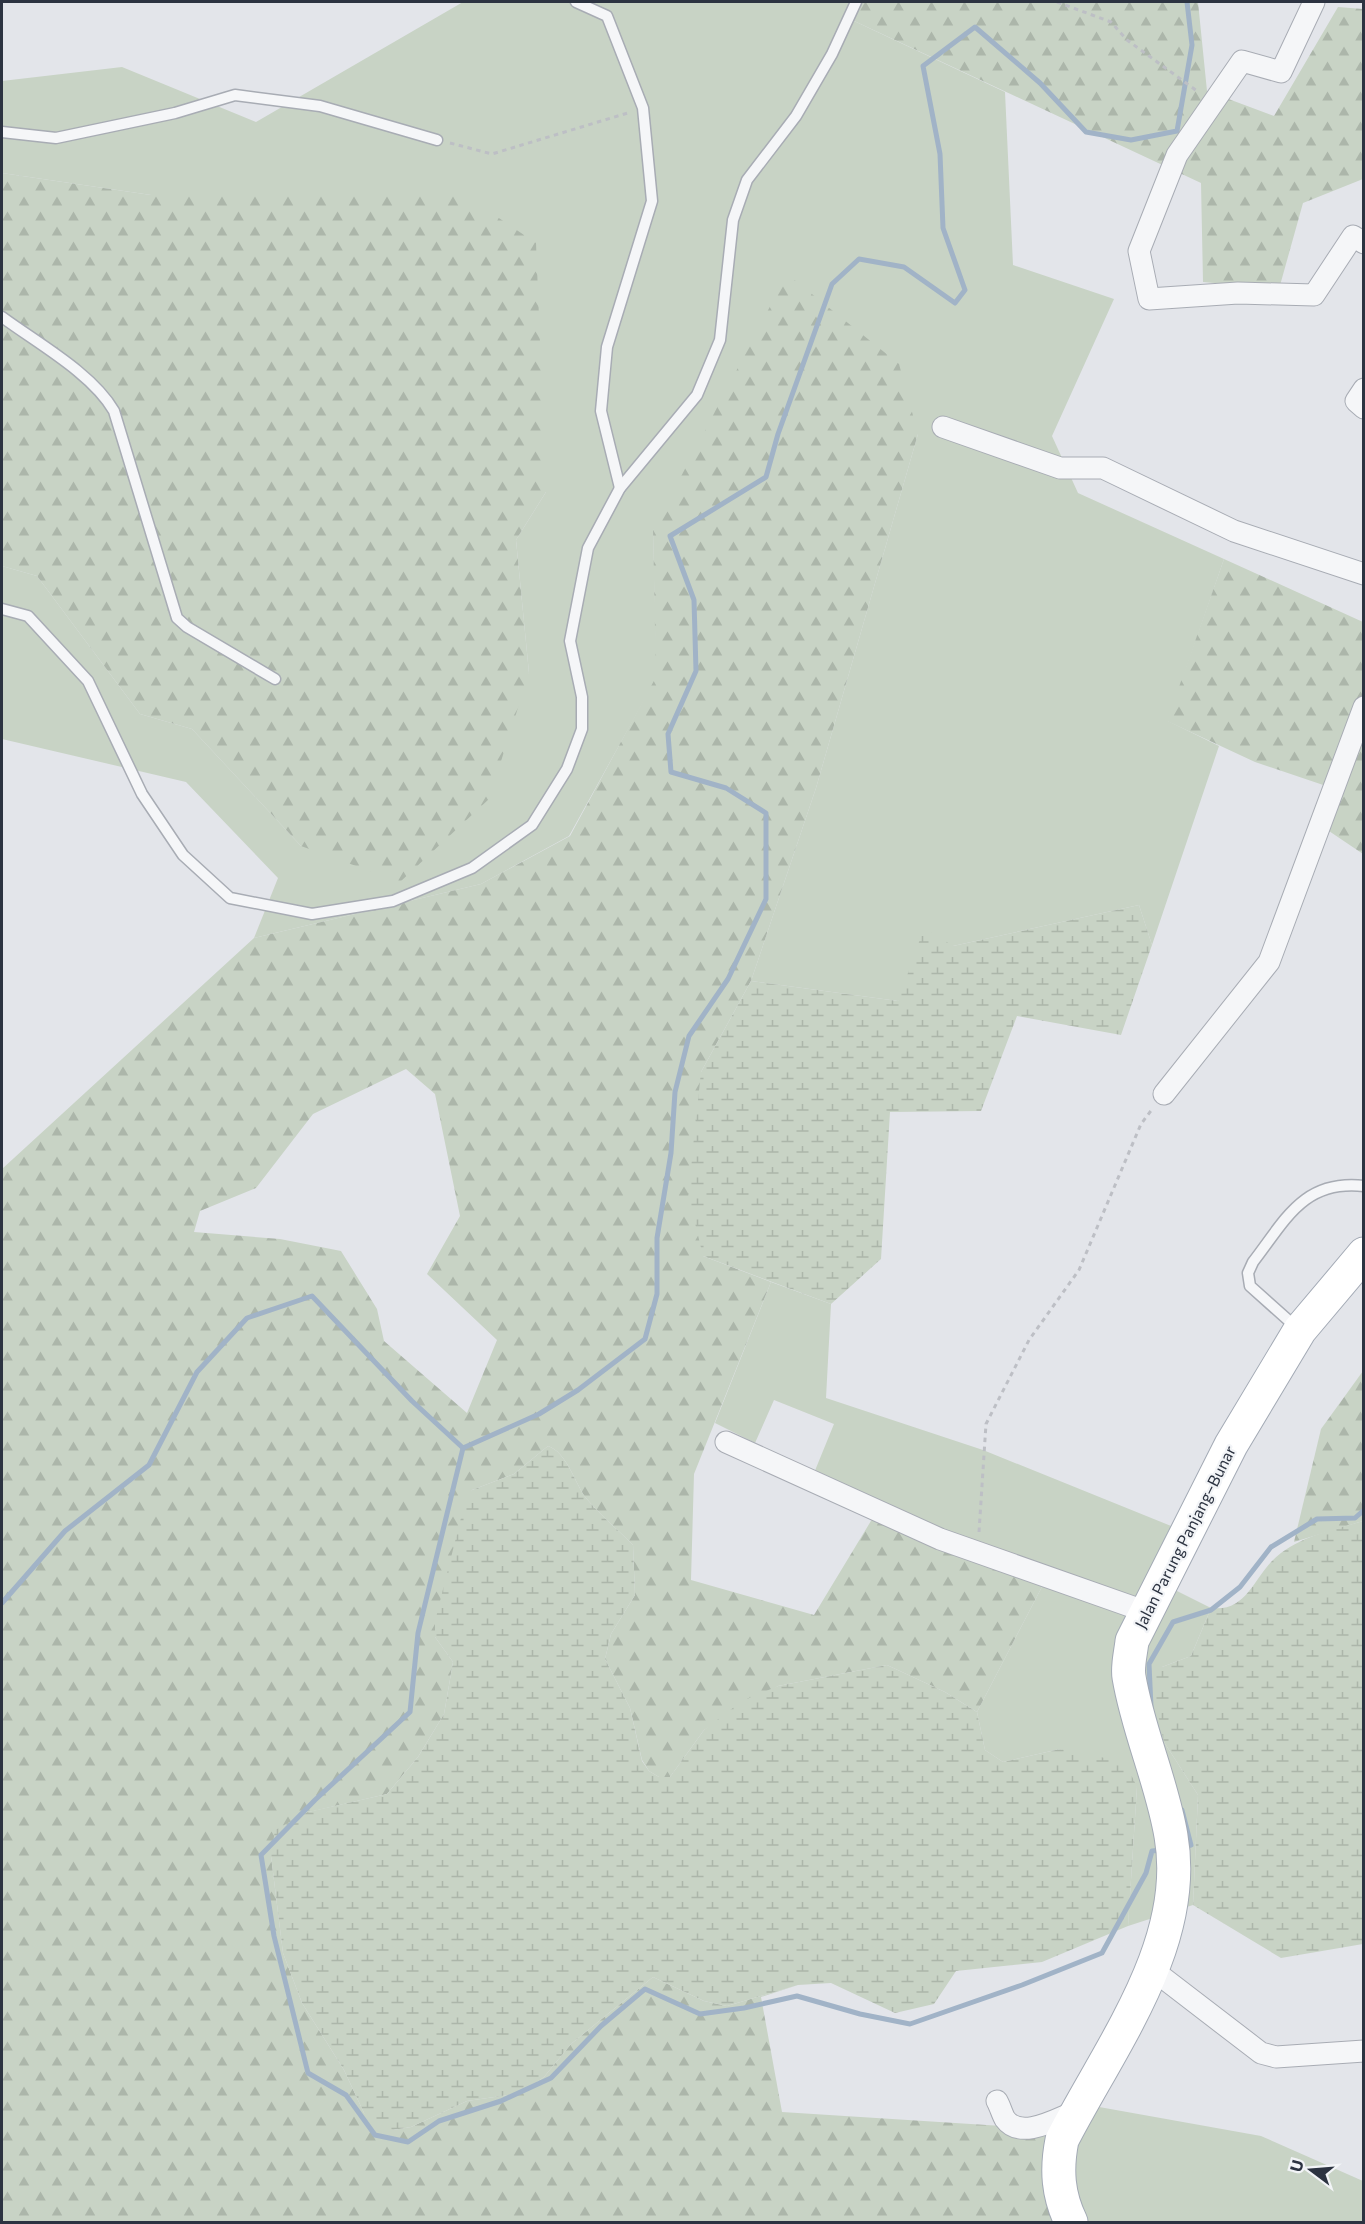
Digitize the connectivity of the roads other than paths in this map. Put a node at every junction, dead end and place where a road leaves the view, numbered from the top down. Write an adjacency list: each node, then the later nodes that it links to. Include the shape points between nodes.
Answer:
1 (576, 2): 11 (lane, via 607,16 643,108 652,201 607,347 601,411)
2 (856, 2): 11 (lane, via 796,116 747,180 734,220 720,340 697,395)
3 (1314, 2): 6 (street, via 1281,72 1242,61 1177,155 1139,251 1149,299 1238,293 1314,295 1353,236)
4 (2, 132): 5 (lane, via 56,138 175,113 236,95 320,106)
5 (437, 140)
6 (1364, 243)
7 (2, 317): 14 (lane, via 97,388 114,411 177,618)
8 (1364, 389): 9 (street, via 1356,401)
9 (1364, 408)
10 (943, 427): 12 (street, via 1060,468 1103,468 1234,531)
11 (620, 488): 13 (lane, via 588,548 579,584 570,641 582,697 582,729 567,769 532,825 472,868 393,901 312,914 230,898 183,855 142,794 88,681 28,616)
12 (1364, 574)
13 (2, 609)
14 (274, 679)
15 (1364, 707): 16 (street, via 1269,962)
16 (1164, 1094)
17 (1364, 1186): 19 (lane, via 1350,1184 1323,1189 1303,1198 1252,1262 1248,1273 1250,1286)
18 (1364, 1254): 19 (main road, Jalan Parung Panjang–Bunar)
19 (1300, 1330): 21 (main road, Jalan Parung Panjang–Bunar, via 1232,1444)
20 (726, 1442): 21 (street, via 940,1539)
21 (1147, 1612): 22 (main road, Jalan Parung Panjang–Bunar, via 1132,1641 1128,1675 1172,1845 1169,1916)
22 (1153, 1971): 23 (street, via 1261,2053 1276,2057); 25 (main road, Jalan Parung Panjang–Bunar)
23 (1364, 2050)
24 (998, 2101): 25 (street, via 1006,2120 1018,2128 1036,2127)
25 (1077, 2111): 26 (main road, Jalan Parung Panjang–Bunar, via 1062,2140 1058,2161 1060,2199)
26 (1071, 2223)

